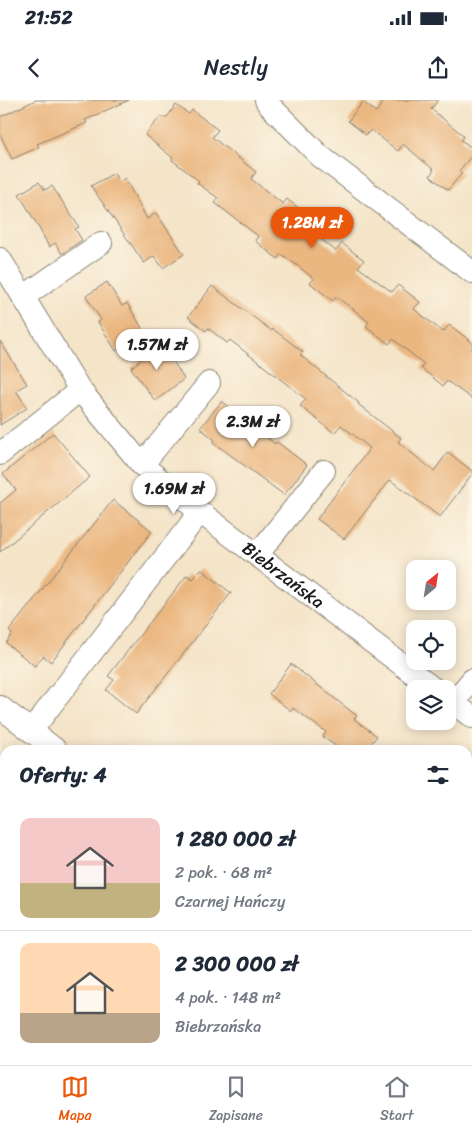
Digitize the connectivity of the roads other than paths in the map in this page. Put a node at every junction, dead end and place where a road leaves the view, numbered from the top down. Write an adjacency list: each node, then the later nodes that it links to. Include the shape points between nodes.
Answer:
1 (266, 100): 4 (street, via 320,156)
2 (101, 243): 5 (street)
3 (0, 259): 5 (street, Biebrzańska)
4 (472, 272)
5 (23, 297): 7 (street, Biebrzańska)
6 (210, 383): 9 (street)
7 (80, 390): 8 (street); 9 (street, Biebrzańska)
8 (0, 454)
9 (142, 465): 11 (street, Biebrzańska)
10 (324, 471): 12 (street)
11 (200, 512): 12 (street, Biebrzańska); 19 (street)
12 (258, 555): 13 (street, Biebrzańska)
13 (422, 680)
14 (472, 680): 15 (street)
15 (456, 695)
16 (456, 705): 18 (street)
17 (0, 707): 19 (street)
18 (472, 717)
19 (31, 731): 20 (street)
20 (49, 745)

